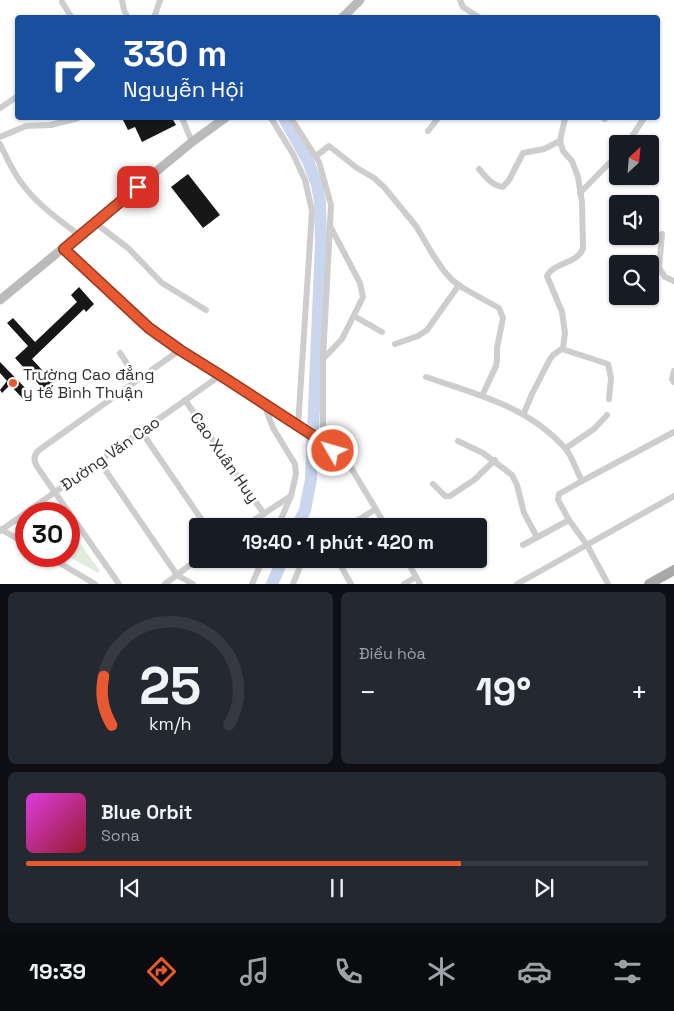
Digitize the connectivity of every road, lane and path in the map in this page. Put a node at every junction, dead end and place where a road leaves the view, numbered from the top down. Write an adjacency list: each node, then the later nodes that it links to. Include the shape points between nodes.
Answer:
1 (122, 0): 7 (street)
2 (160, 0): 8 (street)
3 (360, 0): 9 (street)
4 (460, 0): 10 (street, via 463,7)
5 (62, 2): 6 (street)
6 (70, 15)
7 (126, 15)
8 (155, 15)
9 (345, 15)
10 (475, 15)
11 (15, 98): 12 (street)
12 (0, 108)
13 (70, 120): 23 (street, via 26,126)
14 (183, 120): 25 (street)
15 (222, 120): 25 (street)
16 (272, 120): 58 (street, via 305,180 312,211)
17 (292, 120): 27 (street)
18 (436, 120): 21 (street)
19 (565, 120): 24 (street)
20 (643, 120): 22 (street)
21 (428, 131)
22 (633, 135)
23 (0, 137)
24 (560, 140): 29 (street, via 544,149 523,152 503,187 488,180); 30 (street, via 563,151 575,168)
25 (192, 142): 31 (street)
26 (0, 144): 34 (street, via 14,172 31,195)
27 (316, 156): 32 (street, via 330,205); 37 (street, via 329,146 384,187 416,226 444,271)
28 (609, 163): 30 (street)
29 (479, 169)
30 (580, 193): 43 (street, via 582,252 547,276 564,319)
31 (94, 222): 34 (street); 39 (street, via 128,248 162,283)
32 (330, 224): 40 (street, via 363,291); 46 (street)
33 (662, 234): 36 (street, via 659,268 665,277)
34 (80, 235): 35 (street)
35 (64, 249): 38 (street); 44 (street, via 149,328)
36 (674, 281)
37 (459, 285): 42 (street, via 427,330); 52 (street, via 499,308 503,318 496,366)
38 (0, 300)
39 (206, 310)
40 (354, 316): 41 (street); 46 (street, via 342,339)
41 (382, 332)
42 (395, 344)
43 (562, 349): 53 (street, via 608,364 611,378); 56 (street, via 550,359)
44 (180, 350): 48 (street); 50 (street)
45 (120, 353): 50 (street)
46 (323, 359): 62 (street)
47 (674, 371): 51 (street)
48 (220, 375): 54 (street, Đường Văn Cao); 55 (street)
49 (426, 377): 52 (street)
50 (138, 380): 68 (street, via 36,453 34,462)
51 (674, 382)
52 (482, 396): 56 (street)
53 (609, 399)
54 (185, 400): 59 (street, Đường Văn Cao); 72 (street, Cao Xuân Huy)
55 (264, 404): 58 (street); 69 (street, via 273,428 295,464)
56 (524, 413): 63 (street)
57 (607, 415): 63 (street, via 588,434)
58 (298, 426): 62 (street)
59 (141, 431): 65 (street, Đường Văn Cao); 73 (street)
60 (674, 432): 66 (street)
61 (458, 441): 64 (street)
62 (323, 442): 71 (street, via 350,466)
63 (566, 448): 66 (street)
64 (495, 460): 67 (street, via 450,496 445,496); 80 (street, via 515,479 524,513)
65 (99, 461): 68 (street, Đường Văn Cao); 91 (street)
66 (582, 480): 78 (street, via 559,494 558,500)
67 (433, 484)
68 (55, 493): 79 (street, Đường Văn Cao); 93 (street)
69 (291, 496): 72 (street); 75 (street)
70 (674, 496): 83 (street)
71 (376, 509): 76 (street); 77 (street)
72 (264, 514): 74 (street)
73 (201, 518)
74 (258, 518)
75 (281, 518)
76 (361, 518)
77 (381, 518)
78 (569, 520): 80 (street); 83 (street)
79 (1, 530): 81 (street)
80 (537, 537): 82 (street)
81 (15, 538)
82 (523, 545)
83 (587, 545): 101 (street); 102 (street)
84 (189, 566): 91 (street)
85 (66, 567): 94 (street)
86 (259, 568): 97 (street)
87 (299, 568): 98 (street)
88 (342, 568): 99 (street)
89 (411, 568): 92 (street)
90 (674, 570): 103 (main road)
91 (177, 575): 95 (street); 96 (street)
92 (418, 580): 100 (street)
93 (117, 583)
94 (94, 584)
95 (165, 584)
96 (193, 584)
97 (252, 584)
98 (293, 584)
99 (351, 584)
100 (404, 584)
101 (517, 584)
102 (608, 584)
103 (649, 584)

